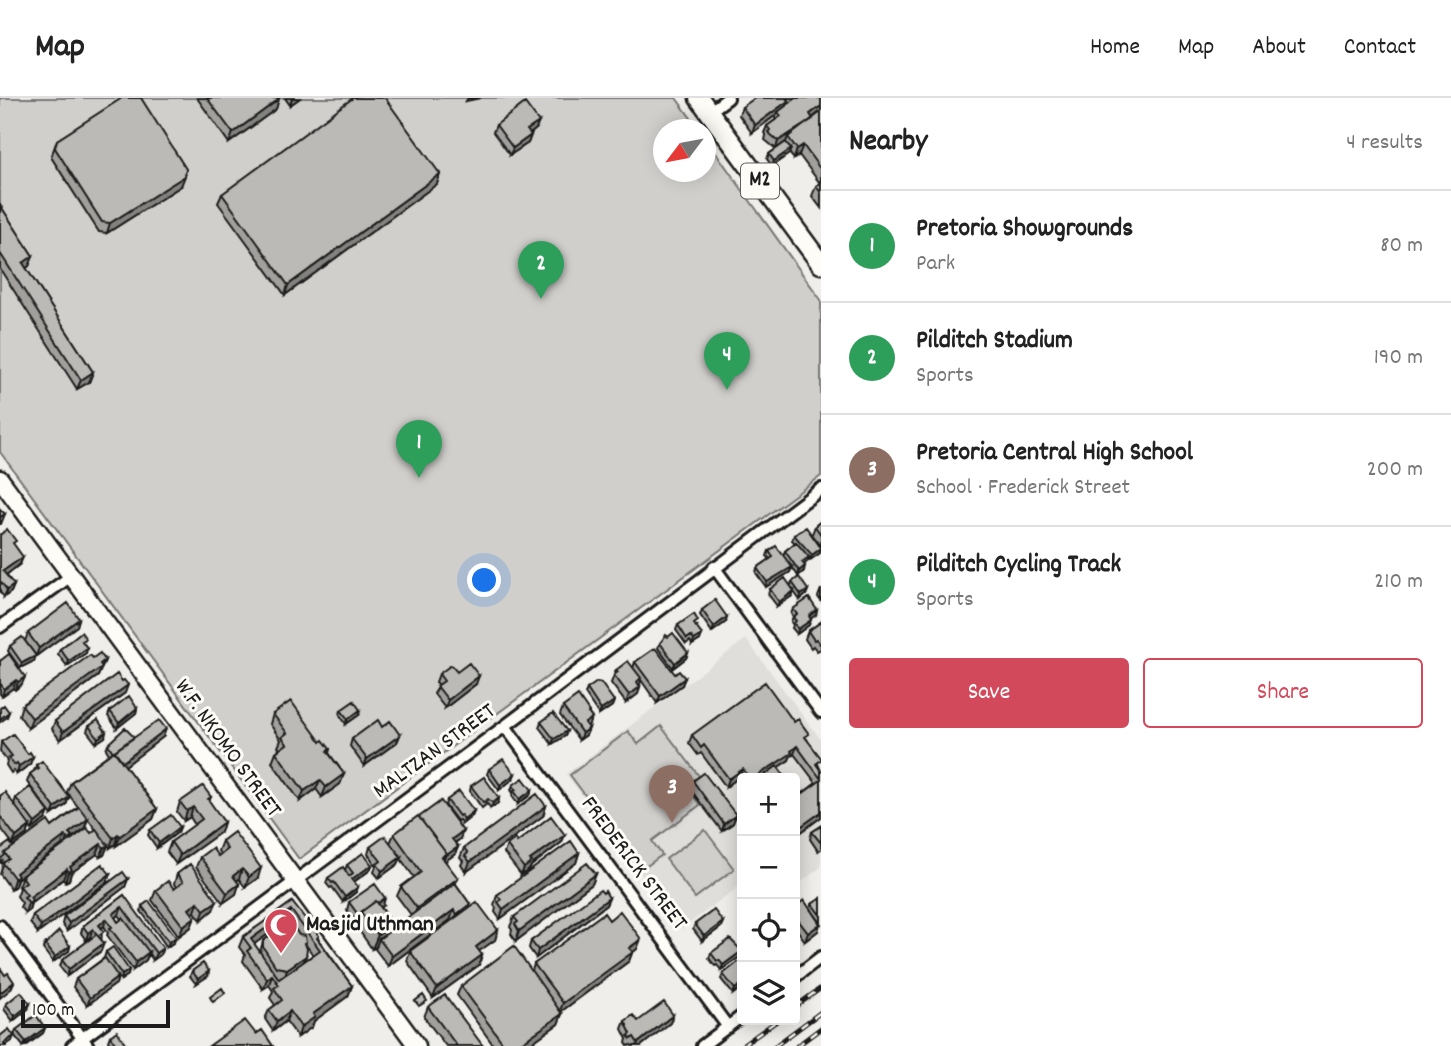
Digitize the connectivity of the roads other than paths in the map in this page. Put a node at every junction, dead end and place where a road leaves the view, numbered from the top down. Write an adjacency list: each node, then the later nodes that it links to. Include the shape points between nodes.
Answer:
1 (728, 98): 2 (street)
2 (704, 105): 3 (main road, M2)
3 (821, 264)
4 (0, 479): 7 (main road, W.F. NKOMO STREET)
5 (821, 489): 6 (street, MALTZAN STREET)
6 (714, 567): 9 (street); 10 (street, MALTZAN STREET)
7 (71, 576): 8 (street); 11 (main road, W.F. NKOMO STREET)
8 (0, 627)
9 (821, 712)
10 (505, 726): 11 (street, MALTZAN STREET); 16 (street, FREDERICK STREET)
11 (296, 881): 17 (street, MALTZAN STREET); 19 (main road, W.F. NKOMO STREET)
12 (0, 926): 17 (street)
13 (821, 957): 14 (street)
14 (800, 973)
15 (737, 1020): 16 (street)
16 (728, 1027): 20 (street)
17 (85, 1042): 18 (street, MALTZAN STREET)
18 (72, 1046)
19 (417, 1046)
20 (702, 1046)

